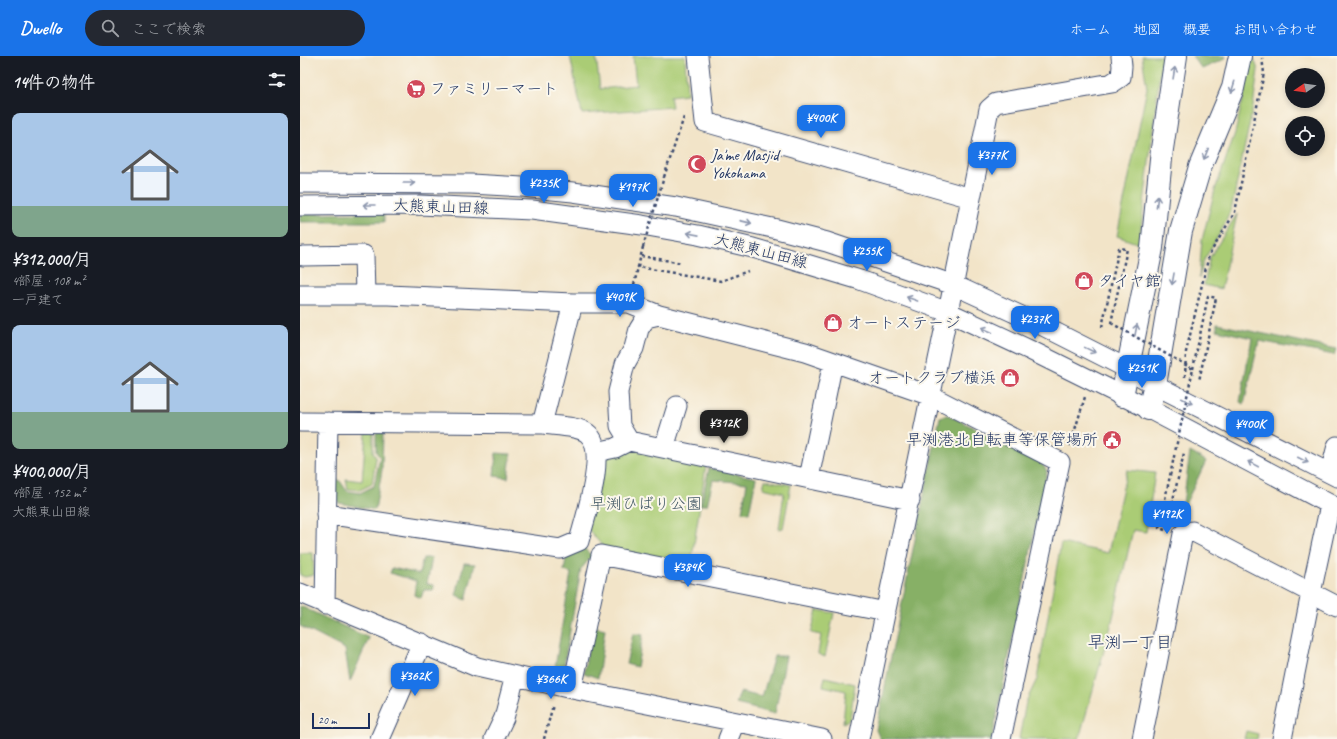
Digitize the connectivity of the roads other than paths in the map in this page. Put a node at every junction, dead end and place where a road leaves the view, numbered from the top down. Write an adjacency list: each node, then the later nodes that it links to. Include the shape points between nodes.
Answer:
1 (698, 56): 6 (street, via 705,122)
2 (1121, 56): 6 (street, via 1121,77 1112,83 996,103 989,109)
3 (1176, 56): 16 (highway, one-way to 3, via 1152,248 1162,149)
4 (1240, 56): 17 (highway, one-way to 17, via 1233,88 1200,167 1181,231)
5 (300, 183): 9 (street, 大熊東山田線, one-way to 9, via 471,184 551,190 676,207 827,242)
6 (971, 198): 9 (street)
7 (300, 206): 13 (street, 大熊東山田線, one-way to 7, via 860,280 753,248 642,225 532,210 419,205)
8 (303, 256): 11 (street, via 364,254)
9 (954, 286): 13 (street); 16 (street, 大熊東山田線, one-way to 16)
10 (300, 295): 11 (street)
11 (365, 295): 12 (street)
12 (573, 304): 14 (street, via 629,303); 24 (street)
13 (948, 312): 18 (street); 19 (street, 大熊東山田線, one-way to 13)
14 (659, 315): 15 (street, via 805,352); 25 (street, via 646,318 639,329 634,348 625,364 618,392 620,426)
15 (833, 362): 18 (street); 30 (street)
16 (1128, 368): 17 (street, 大熊東山田線); 19 (highway)
17 (1155, 385): 21 (highway); 29 (street, 大熊東山田線, one-way to 29)
18 (931, 396): 31 (street); 49 (street, via 1060,462)
19 (1122, 396): 21 (street, 大熊東山田線)
20 (677, 406): 27 (street)
21 (1149, 409): 32 (street, 大熊東山田線, one-way to 21)
22 (300, 422): 23 (street)
23 (328, 422): 24 (street); 33 (street)
24 (542, 424): 28 (street, via 576,428 587,432 595,443)
25 (629, 441): 27 (street); 28 (street, via 615,448)
26 (1337, 446): 29 (street)
27 (664, 448): 30 (street)
28 (596, 452): 34 (street, via 594,484)
29 (1333, 475)
30 (809, 478): 31 (street)
31 (910, 500): 40 (street)
32 (1334, 506): 36 (street)
33 (326, 514): 34 (street, via 560,549 579,541); 38 (street)
34 (582, 530): 35 (street, via 593,541)
35 (601, 555): 40 (street); 43 (street)
36 (1311, 592): 39 (street); 50 (street, via 1192,531 1183,534); 51 (street)
37 (300, 593): 38 (street)
38 (325, 605): 41 (street)
39 (1337, 606)
40 (886, 612): 48 (street)
41 (422, 643): 42 (street, via 477,667); 45 (street)
42 (515, 676): 43 (street); 46 (street, via 504,718)
43 (565, 687): 44 (street)
44 (732, 731): 47 (street)
45 (380, 739)
46 (494, 739)
47 (822, 739)
48 (859, 739)
49 (1001, 739)
50 (1142, 739)
51 (1282, 739)

